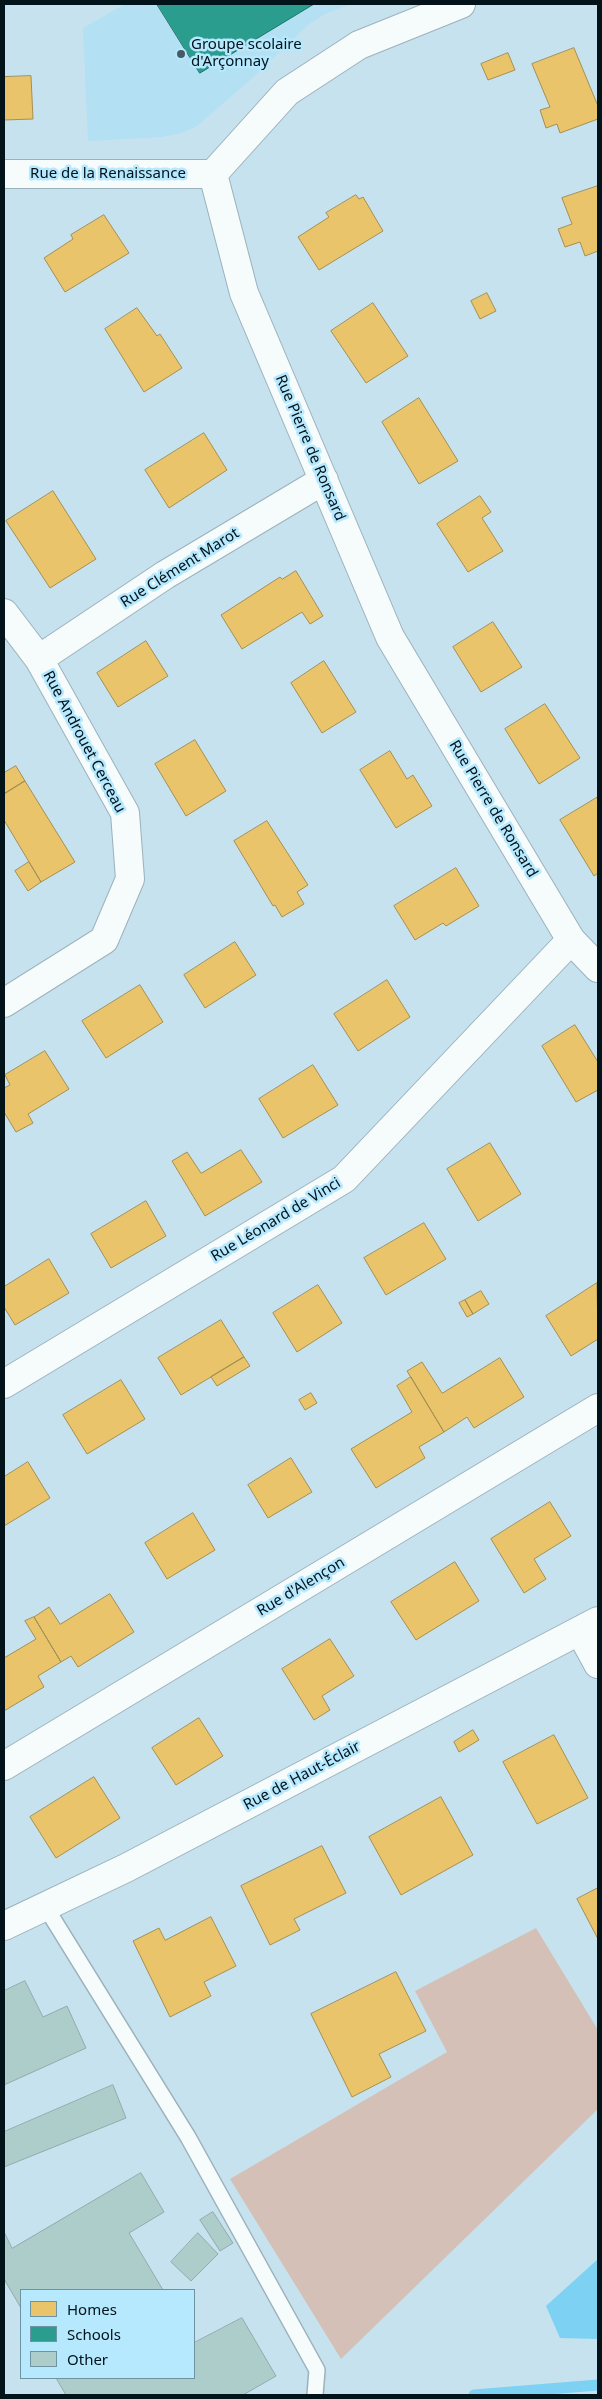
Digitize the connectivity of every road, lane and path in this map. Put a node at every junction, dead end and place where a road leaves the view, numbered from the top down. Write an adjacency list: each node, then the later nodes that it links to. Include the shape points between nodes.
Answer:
1 (460, 4): 3 (street, via 359,44 287,92)
2 (4, 174): 3 (street, Rue de la Renaissance)
3 (213, 174): 4 (street, Rue Pierre de Ronsard, via 244,293)
4 (324, 480): 6 (street, Rue Clément Marot, via 165,575); 7 (street, Rue Pierre de Ronsard, via 390,637)
5 (4, 613): 6 (street, Rue Androuet Cerceau)
6 (39, 659): 9 (street, Rue Androuet Cerceau, via 125,813 130,879 104,940)
7 (571, 940): 8 (street, Rue Pierre de Ronsard); 10 (street, Rue Léonard de Vinci, via 344,1179)
8 (598, 968)
9 (4, 1003)
10 (4, 1384)
11 (598, 1408): 14 (street, Rue d'Alençon)
12 (589, 1626): 13 (street); 15 (street, Rue de Haut-Éclair, via 135,1863)
13 (598, 1664)
14 (4, 1766)
15 (45, 1906): 16 (street, Rue de Haut-Éclair); 17 (lane, via 188,2137 317,2370)
16 (4, 1926)
17 (316, 2395)

